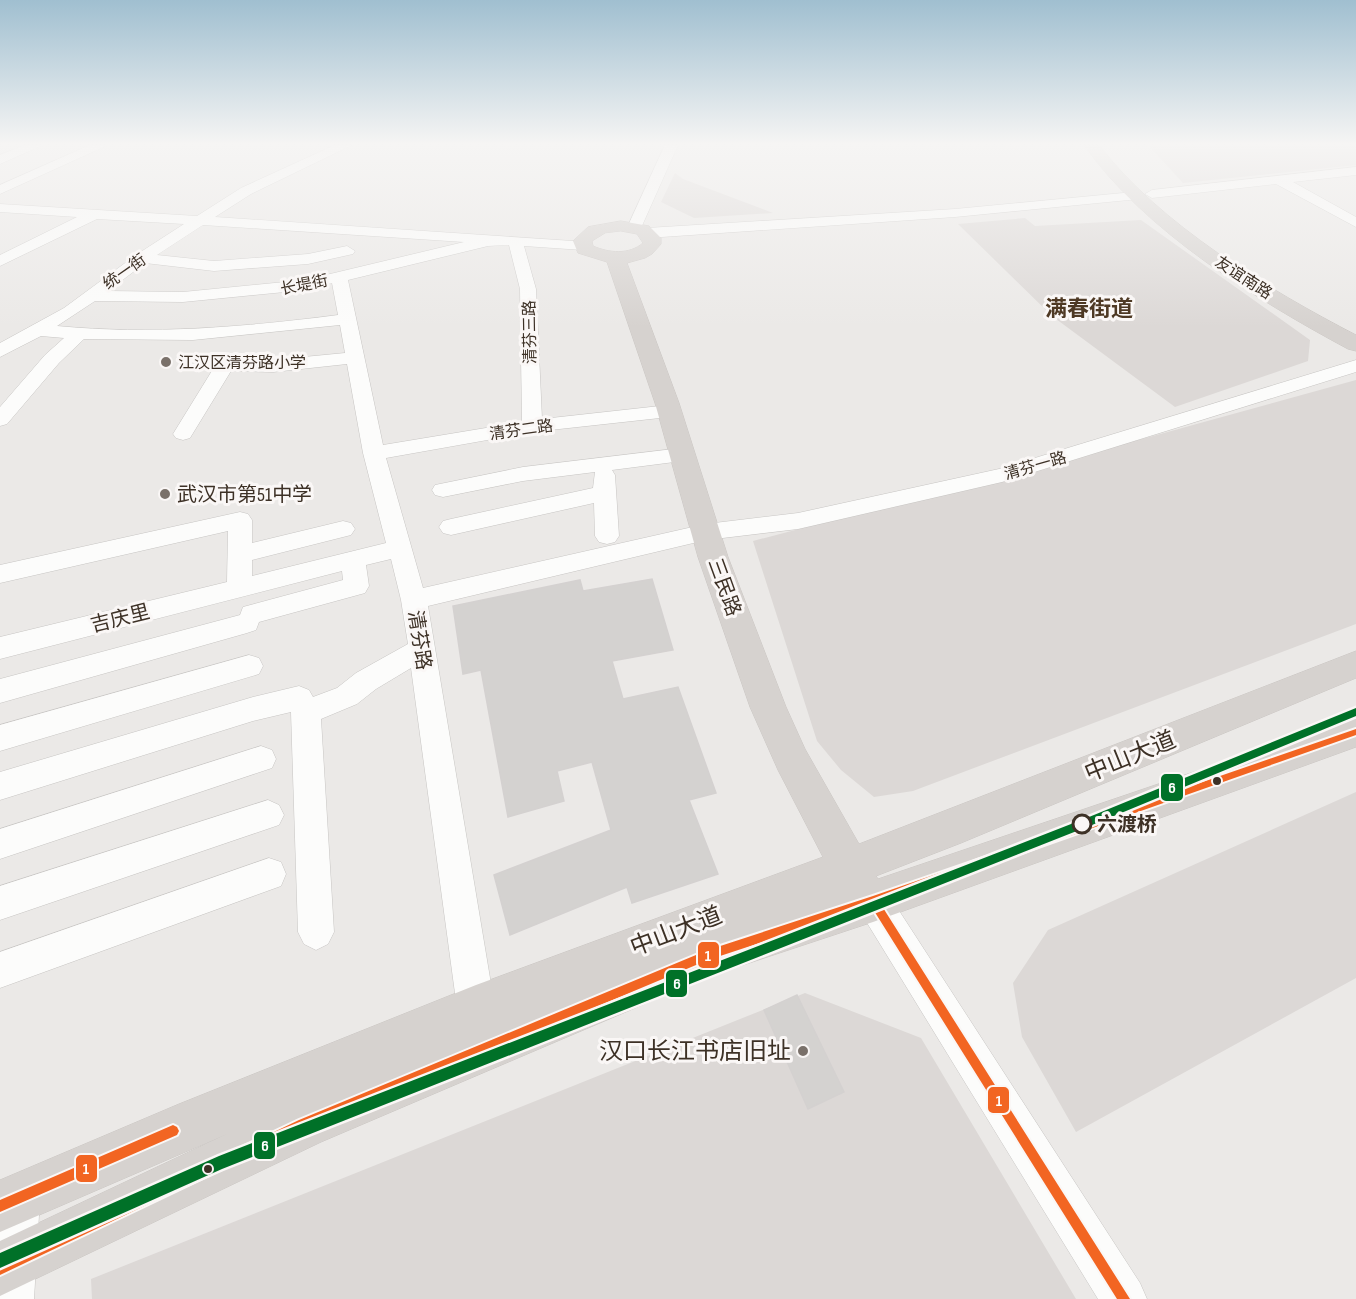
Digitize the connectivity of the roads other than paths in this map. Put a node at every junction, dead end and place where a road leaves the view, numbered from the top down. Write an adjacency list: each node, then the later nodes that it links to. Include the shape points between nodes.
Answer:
1 (225, 206): 9 (street, 统一街)
2 (650, 206): 11 (street)
3 (1032, 206): 11 (street)
4 (1152, 206): 24 (main road, 友谊南路, via 1169,225 1215,258)
5 (1159, 206): 21 (main road, 友谊南路)
6 (1325, 206): 10 (street)
7 (0, 208): 8 (street)
8 (94, 214): 9 (street); 17 (street)
9 (203, 220): 12 (street); 16 (street, 统一街)
10 (1356, 223)
11 (641, 230): 13 (main road, via 609,226 593,231); 15 (main road, via 652,238 648,248)
12 (515, 240): 13 (street); 18 (street, 长堤街, via 488,241); 30 (street, 清芬三路, via 528,289)
13 (583, 244): 15 (main road, via 595,254)
14 (347, 251): 16 (street, via 308,259 214,266)
15 (615, 257): 28 (main road, 三民路)
16 (142, 258): 19 (street, 统一街)
17 (0, 261)
18 (339, 277): 19 (street, 长堤街, via 249,292 183,297); 20 (street, 清芬路)
19 (90, 296): 22 (street, 统一街)
20 (347, 319): 23 (street, via 171,336); 26 (street, 清芬路)
21 (1356, 327)
22 (39, 330): 23 (street); 25 (street, 统一街)
23 (79, 334): 29 (street)
24 (1356, 344)
25 (0, 351)
26 (355, 357): 31 (street, via 273,366 225,365); 32 (street, 清芬路)
27 (1356, 366): 39 (street, 清芬一路, via 1002,475 798,521)
28 (669, 411): 30 (street, 清芬二路); 33 (main road, 三民路)
29 (0, 420)
30 (532, 426): 32 (street, 清芬二路)
31 (183, 434)
32 (374, 453): 41 (street, 清芬路)
33 (682, 454): 34 (street); 39 (main road, 三民路)
34 (603, 464): 35 (street); 36 (street)
35 (443, 490)
36 (605, 493): 37 (street); 40 (street)
37 (451, 527)
38 (343, 529): 42 (street)
39 (706, 532): 46 (street, 清芬一路); 60 (main road, 三民路, via 768,707)
40 (607, 536)
41 (400, 548): 43 (street, 吉庆里); 46 (street, 清芬路)
42 (240, 555): 44 (street, via 240,520); 45 (street)
43 (353, 560): 45 (street, 吉庆里); 51 (street, via 357,586)
44 (0, 574)
45 (240, 588): 47 (street, 吉庆里)
46 (414, 600): 48 (street, 清芬路)
47 (0, 648)
48 (422, 649): 52 (street, via 347,696); 64 (street, 清芬路)
49 (1356, 664): 60 (main road, 中山大道, via 947,830)
50 (249, 666): 54 (street)
51 (0, 691)
52 (306, 712): 56 (street, via 299,698 264,706); 62 (street)
53 (1356, 732): 60 (main road, 中山大道)
54 (0, 738)
55 (261, 759): 58 (street)
56 (0, 786)
57 (268, 815): 61 (street)
58 (0, 844)
59 (269, 874): 63 (street)
60 (861, 884): 64 (main road, 中山大道); 66 (main road, 中山大道, via 708,955 303,1124); 67 (street)
61 (0, 903)
62 (316, 932)
63 (0, 970)
64 (476, 1008): 65 (main road, 中山大道, via 179,1128)
65 (10, 1202): 66 (street)
66 (8, 1277)
67 (1124, 1299)

